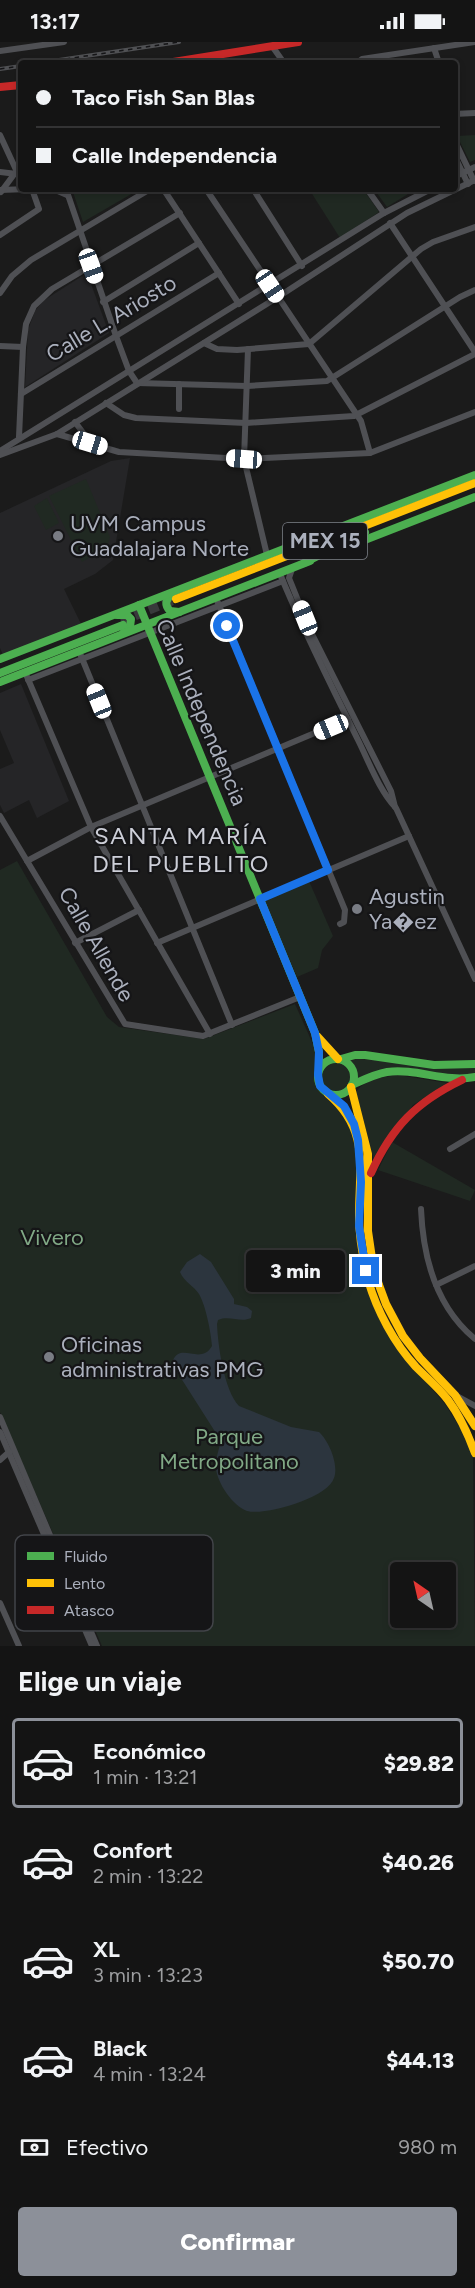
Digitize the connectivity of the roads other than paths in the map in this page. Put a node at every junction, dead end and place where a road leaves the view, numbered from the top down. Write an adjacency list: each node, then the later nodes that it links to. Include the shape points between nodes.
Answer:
1 (64, 42): 6 (street)
2 (298, 42): 4 (main road)
3 (475, 42): 5 (street)
4 (272, 46): 8 (main road); 9 (street)
5 (434, 48): 7 (street); 12 (street)
6 (0, 51)
7 (392, 54): 10 (street); 11 (street)
8 (186, 60)
9 (282, 60)
10 (361, 60)
11 (393, 60)
12 (438, 60)
13 (18, 86): 14 (main road)
14 (0, 87)
15 (475, 113): 16 (street)
16 (458, 114)
17 (0, 135): 22 (street)
18 (458, 147): 20 (street)
19 (458, 159): 20 (street)
20 (469, 170): 23 (street)
21 (0, 171): 22 (street)
22 (18, 174): 26 (street)
23 (473, 182): 24 (street)
24 (458, 189)
25 (18, 190): 26 (street)
26 (1, 191)
27 (31, 192): 41 (street, via 39,209)
28 (66, 192): 40 (street)
29 (145, 192): 40 (street)
30 (165, 192): 36 (street)
31 (208, 192): 47 (street)
32 (255, 192): 45 (street)
33 (370, 192): 37 (street)
34 (425, 192): 37 (street)
35 (452, 192): 38 (street)
36 (180, 213): 42 (street); 44 (street)
37 (384, 213): 45 (street)
38 (390, 223): 43 (street); 50 (street)
39 (475, 226): 43 (street, via 433,242)
40 (79, 231): 44 (street); 49 (street, via 21,267)
41 (0, 235)
42 (199, 243): 46 (street); 51 (street)
43 (412, 257): 53 (street); 56 (street)
44 (91, 266): 51 (street); 58 (street, via 40,299 29,315)
45 (302, 266): 47 (street)
46 (219, 273): 52 (street); 54 (street, Calle L. Ariosto)
47 (270, 286): 50 (street); 52 (street)
48 (475, 290): 53 (street)
49 (0, 293)
50 (278, 297): 55 (street); 56 (street)
51 (104, 302): 54 (street)
52 (239, 304): 61 (street)
53 (444, 306): 60 (street); 62 (street)
54 (116, 336): 61 (street); 66 (street, Calle L. Ariosto)
55 (204, 343): 59 (street, via 217,349); 63 (street)
56 (309, 344): 59 (street); 62 (street)
57 (0, 346): 58 (street)
58 (23, 347): 66 (street)
59 (248, 350): 65 (street)
60 (475, 353): 70 (street)
61 (129, 371): 63 (street); 74 (street)
62 (333, 380): 65 (street); 70 (street)
63 (137, 383): 64 (street); 67 (street)
64 (179, 384): 65 (street); 68 (street)
65 (247, 386): 72 (street)
66 (21, 394): 74 (street)
67 (106, 403): 71 (street); 72 (street, via 136,418)
68 (178, 409)
69 (475, 412): 77 (street)
70 (356, 414): 72 (street); 77 (street)
71 (75, 422): 73 (street); 75 (street)
72 (246, 423): 78 (street)
73 (57, 434): 75 (street); 76 (street)
74 (19, 438): 76 (street)
75 (90, 443): 78 (street, via 119,452)
76 (0, 453)
77 (370, 453): 78 (street)
78 (244, 459): 86 (street)
79 (475, 475): 85 (main road)
80 (475, 483): 84 (main road, MEX 15)
81 (475, 489): 83 (main road, MEX 15)
82 (475, 497): 87 (main road)
83 (373, 528): 87 (main road); 90 (main road, MEX 15)
84 (345, 534): 85 (main road); 90 (main road, MEX 15)
85 (318, 536): 86 (main road)
86 (267, 555): 90 (main road)
87 (304, 564): 88 (main road)
88 (292, 568): 89 (main road); 105 (street, via 289,578 310,630)
89 (281, 577): 91 (main road); 101 (street)
90 (177, 601): 91 (main road); 92 (main road); 94 (main road)
91 (217, 602): 94 (street); 102 (street)
92 (139, 605): 93 (main road); 94 (main road, Calle Independencia)
93 (120, 624): 94 (main road); 95 (main road); 96 (main road); 97 (main road); 98 (main road)
94 (148, 629): 95 (street); 103 (main road, Calle Independencia)
95 (80, 655): 99 (main road); 104 (street)
96 (0, 659)
97 (0, 668)
98 (0, 673)
99 (27, 676): 100 (main road); 107 (street)
100 (0, 682)
101 (348, 719): 102 (street); 105 (street, via 385,794)
102 (278, 749): 103 (street); 110 (street)
103 (210, 777): 104 (street); 111 (main road, Calle Independencia)
104 (142, 806): 107 (street); 114 (street)
105 (396, 808): 108 (street)
106 (0, 816): 109 (street, Calle Allende)
107 (91, 828): 109 (street); 112 (street)
108 (409, 836): 110 (street); 117 (street)
109 (27, 861): 115 (street, Calle Allende)
110 (328, 870): 111 (street); 113 (street, via 345,910 344,922)
111 (260, 899): 114 (street); 118 (main road, Calle Independencia)
112 (139, 910): 115 (street); 116 (street)
113 (340, 924)
114 (192, 928): 116 (street); 119 (street)
115 (75, 943): 121 (street, Calle Allende, via 124,1024)
116 (158, 943): 121 (street)
117 (474, 974)
118 (300, 997): 119 (street, Calle Allende); 120 (main road, Calle Independencia)
119 (232, 1025): 121 (street, Calle Allende)
120 (315, 1033): 122 (main road, Calle Independencia); 124 (main road, Calle Independencia)
121 (210, 1034)
122 (340, 1059): 123 (main road, via 365,1054 444,1065); 124 (main road, via 327,1061); 127 (main road, via 352,1070)
123 (475, 1064)
124 (319, 1070): 128 (main road, via 318,1081)
125 (475, 1077): 126 (main road)
126 (462, 1080): 127 (main road, via 387,1072); 131 (main road, via 428,1096 404,1118 385,1143)
127 (352, 1086): 128 (main road, via 341,1095); 131 (main road)
128 (328, 1094): 133 (main road, via 348,1112 358,1140 359,1226)
129 (475, 1134): 130 (street)
130 (450, 1149)
131 (370, 1176): 133 (main road)
132 (421, 1209): 135 (street, via 422,1239)
133 (369, 1266): 137 (main road, via 403,1336); 143 (main road, via 373,1294 389,1330 457,1413)
134 (475, 1266): 135 (street)
135 (436, 1285): 136 (street, via 456,1319)
136 (475, 1339)
137 (455, 1395): 138 (street); 140 (main road)
138 (475, 1406)
139 (0, 1417): 146 (street)
140 (475, 1426)
141 (0, 1432): 142 (street)
142 (9, 1452): 144 (street); 145 (street)
143 (475, 1453)
144 (0, 1460)
145 (45, 1535)
146 (50, 1535)
147 (0, 1603): 150 (street)
148 (86, 1631): 151 (street)
149 (91, 1631): 152 (street)
150 (19, 1646)
151 (92, 1646)
152 (97, 1646)

